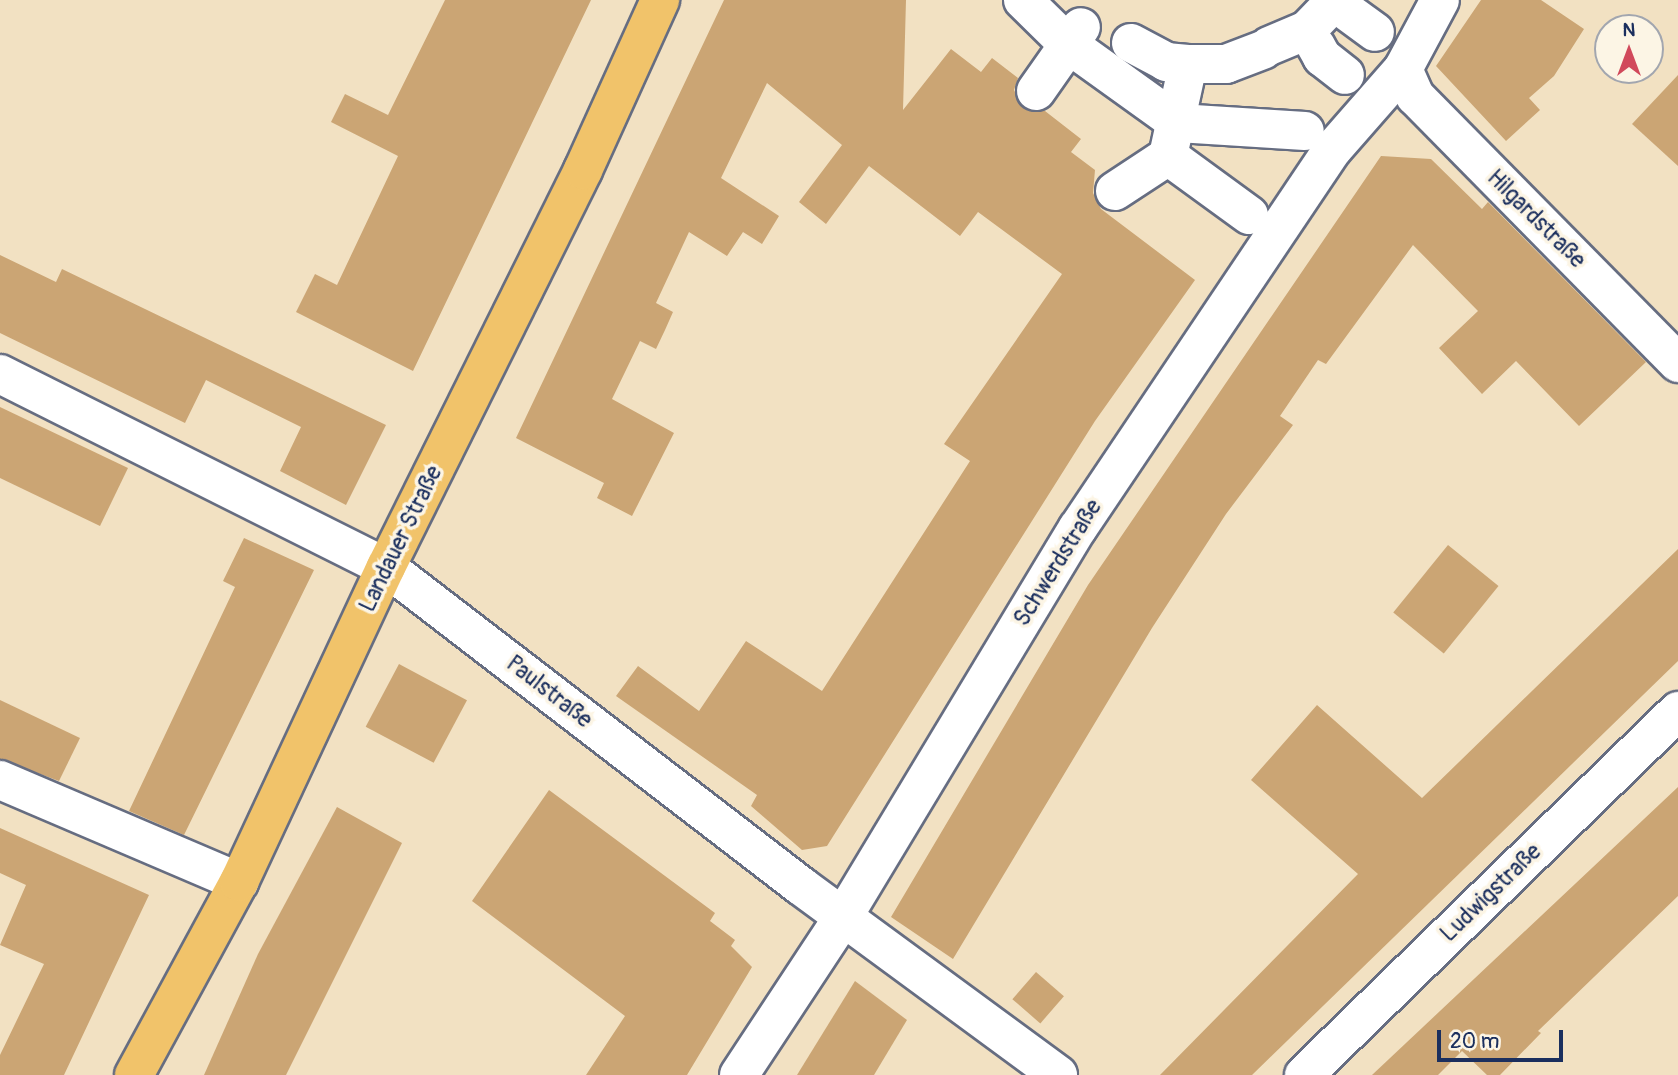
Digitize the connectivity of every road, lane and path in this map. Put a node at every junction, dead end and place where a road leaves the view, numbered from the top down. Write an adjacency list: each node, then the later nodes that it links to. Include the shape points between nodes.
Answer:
1 (660, 0): 16 (main road, Landauer Straße, via 583,170)
2 (1023, 0): 5 (street)
3 (1440, 0): 7 (street, Schwerdstraße)
4 (1334, 22): 6 (street, via 1226,64); 8 (street, via 1322,57)
5 (1089, 24): 6 (street, via 1166,62); 9 (street); 11 (street)
6 (1188, 64): 11 (street)
7 (1403, 69): 14 (street, Hilgardstraße, via 1415,96); 20 (street, Schwerdstraße, via 1333,149 1078,528)
8 (1345, 75)
9 (1036, 91)
10 (1305, 131): 11 (street)
11 (1173, 140): 12 (street); 13 (street)
12 (1115, 191)
13 (1249, 215)
14 (1678, 363)
15 (0, 374): 16 (street, Paulstraße)
16 (386, 567): 19 (main road, Landauer Straße); 20 (street, Paulstraße)
17 (1677, 713): 24 (street, Ludwigstraße)
18 (0, 780): 19 (street)
19 (239, 882): 21 (main road, Landauer Straße)
20 (843, 917): 22 (street, Schwerdstraße); 23 (street, Paulstraße)
21 (134, 1075)
22 (739, 1075)
23 (1058, 1075)
24 (1304, 1075)

